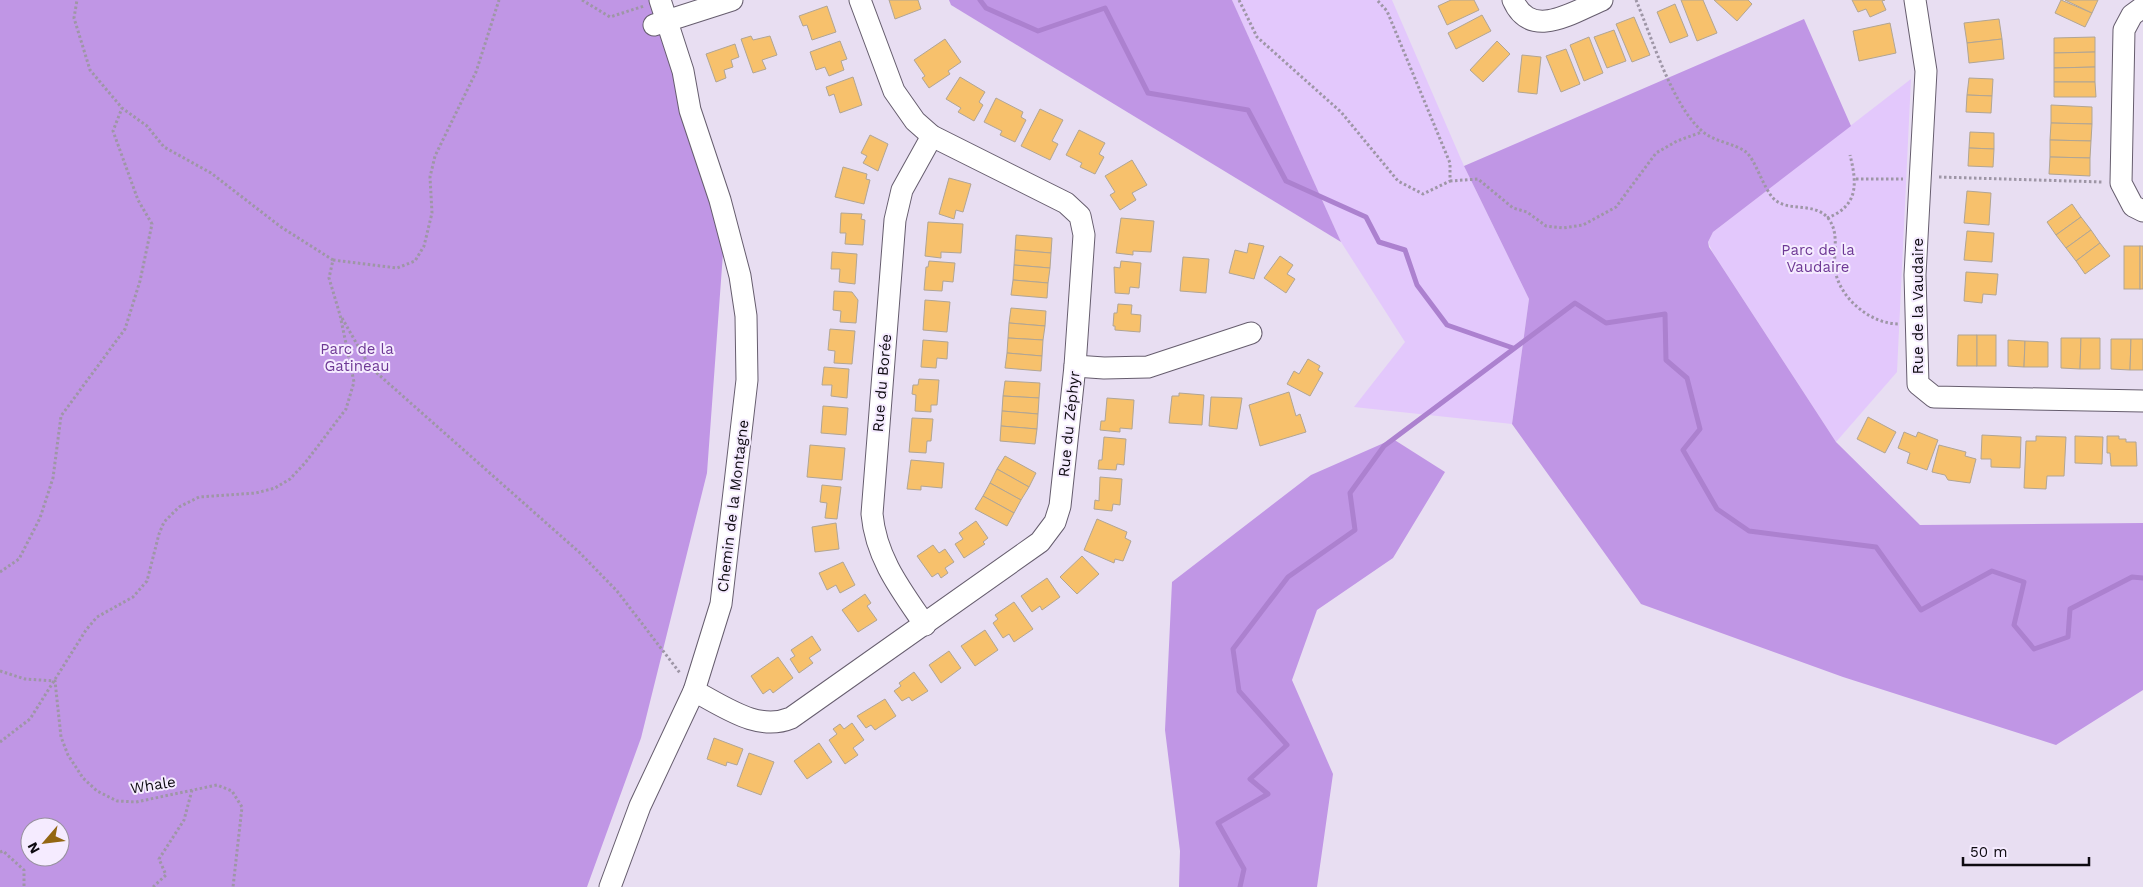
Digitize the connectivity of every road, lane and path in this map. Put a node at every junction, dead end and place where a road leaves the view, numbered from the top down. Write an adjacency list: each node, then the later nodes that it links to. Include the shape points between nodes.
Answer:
1 (78, 0): 15 (path, via 74,18 90,70)
2 (499, 0): 25 (path, via 476,72 435,156 430,177 432,213 424,246 415,261 397,268)
3 (582, 0): 12 (path, via 610,17)
4 (732, 0): 14 (street)
5 (860, 0): 17 (street, Rue du Zéphyr, via 894,91)
6 (1239, 0): 21 (path, via 1257,37 1340,112 1398,181 1423,194)
7 (1377, 0): 21 (path, via 1388,11 1450,163)
8 (1513, 0): 9 (street, via 1518,12 1530,20 1546,23)
9 (1602, 0)
10 (1636, 0): 16 (path, via 1681,105)
11 (1915, 0): 20 (street, Rue de la Vaudaire, via 1926,71)
12 (651, 2): 14 (street, Chemin de la Montagne)
13 (2143, 7): 22 (street, via 2132,15 2124,30)
14 (660, 23): 35 (street, Chemin de la Montagne, via 683,71 690,110 723,209 740,276 746,316 748,356 743,417 721,604)
15 (122, 108): 25 (path, via 147,126 164,147 211,173 281,227); 31 (path, via 112,131 138,200 152,224 140,281 124,329 61,416 54,478 40,518 19,559)
16 (1702, 132): 21 (path, via 1656,153 1616,207 1583,225 1546,226 1527,212 1513,208 1478,179); 24 (path, via 1747,153 1774,199 1787,206 1809,207)
17 (932, 136): 29 (street, Rue du Zéphyr, via 1066,202 1080,216 1084,235); 32 (street, Rue du Borée, via 902,190 896,220 872,514 873,530 883,561)
18 (1850, 155): 19 (path)
19 (1856, 179): 20 (path); 24 (path, via 1847,204 1839,213)
20 (1920, 179): 22 (path); 27 (street, Rue de la Vaudaire)
21 (1450, 181)
22 (2121, 183): 23 (street, via 2133,206)
23 (2143, 211)
24 (1827, 218): 27 (path, via 1834,230 1836,270 1847,296 1857,307 1886,324)
25 (333, 260): 26 (path, via 329,278)
26 (340, 315): 34 (path, via 354,382 346,409 305,463 290,479 275,488 256,493 199,497 179,507 164,522 158,534 147,581 133,597 97,618); 35 (path, via 370,366 580,552 618,591)
27 (1915, 326): 30 (street, Rue de la Vaudaire, via 1918,384 1934,397)
28 (1251, 333): 29 (street, via 1148,367)
29 (1075, 366): 32 (street, Rue du Zéphyr, via 1060,506 1055,522 1040,542)
30 (2143, 401)
31 (0, 572)
32 (925, 625): 35 (street, Rue du Zéphyr, via 792,718 781,722 770,724 752,720)
33 (0, 671): 34 (path, via 25,679)
34 (55, 681): 36 (path, via 30,719); 37 (path, Whale, via 61,736 68,755 97,792 117,801 136,802)
35 (694, 691): 42 (street, Chemin de la Montagne, via 640,806)
36 (0, 742)
37 (192, 790): 40 (path, via 184,820 159,859 166,875); 41 (path, Whale, via 216,785 232,791 242,807)
38 (0, 852): 39 (path, via 3,851 24,870)
39 (24, 887)
40 (153, 887)
41 (233, 887)
42 (610, 887)

